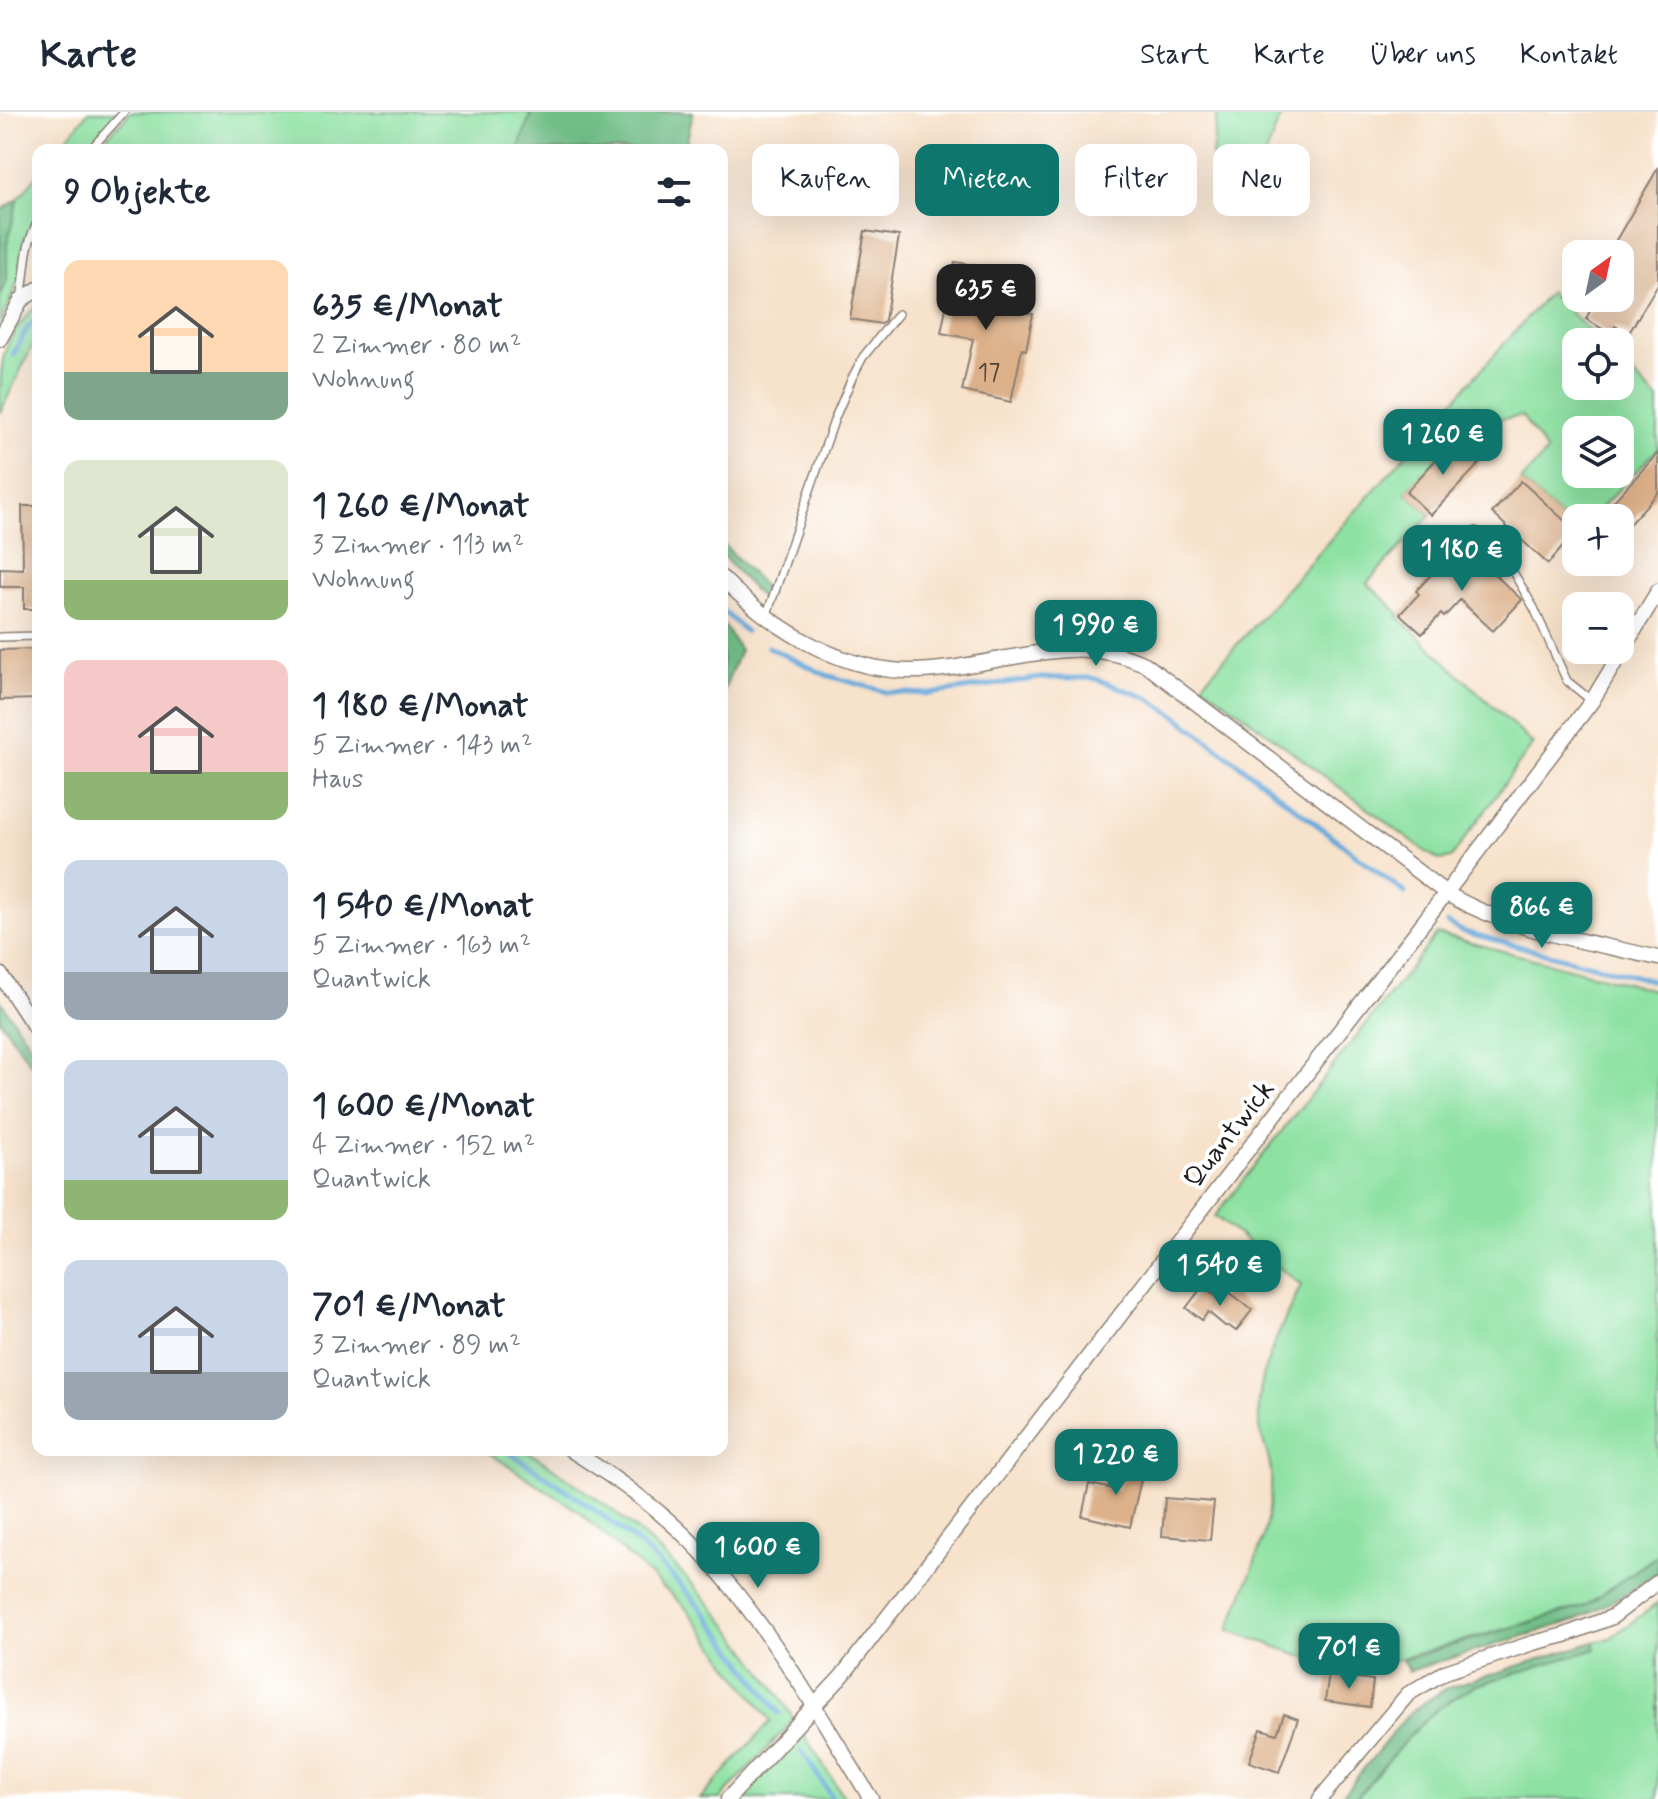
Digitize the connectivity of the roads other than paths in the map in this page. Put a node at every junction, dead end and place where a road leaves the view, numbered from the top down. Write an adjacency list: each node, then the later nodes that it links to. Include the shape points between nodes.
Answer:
1 (124, 112): 2 (lane)
2 (95, 144)
3 (32, 235): 5 (lane)
4 (32, 293): 5 (street)
5 (21, 300): 7 (street)
6 (898, 314): 11 (lane, via 852,378)
7 (0, 339)
8 (1476, 531): 14 (lane, via 1513,572 1567,681)
9 (728, 583): 11 (street)
10 (1658, 591): 14 (street, Quantwick)
11 (766, 618): 15 (street, via 844,658 903,671 1061,650 1119,653 1145,664)
12 (32, 636): 13 (lane)
13 (0, 637)
14 (1592, 701): 15 (street, Quantwick)
15 (1446, 893): 16 (street, via 1511,923); 21 (street, Quantwick, via 852,1664)
16 (1658, 958)
17 (0, 974): 18 (street)
18 (32, 1023)
19 (580, 1456): 21 (street, via 620,1481 700,1550 772,1640)
20 (1658, 1582): 24 (street, via 1612,1617 1445,1672 1408,1694)
21 (814, 1706): 22 (street, Quantwick); 23 (street)
22 (728, 1799)
23 (871, 1799)
24 (1320, 1799)

